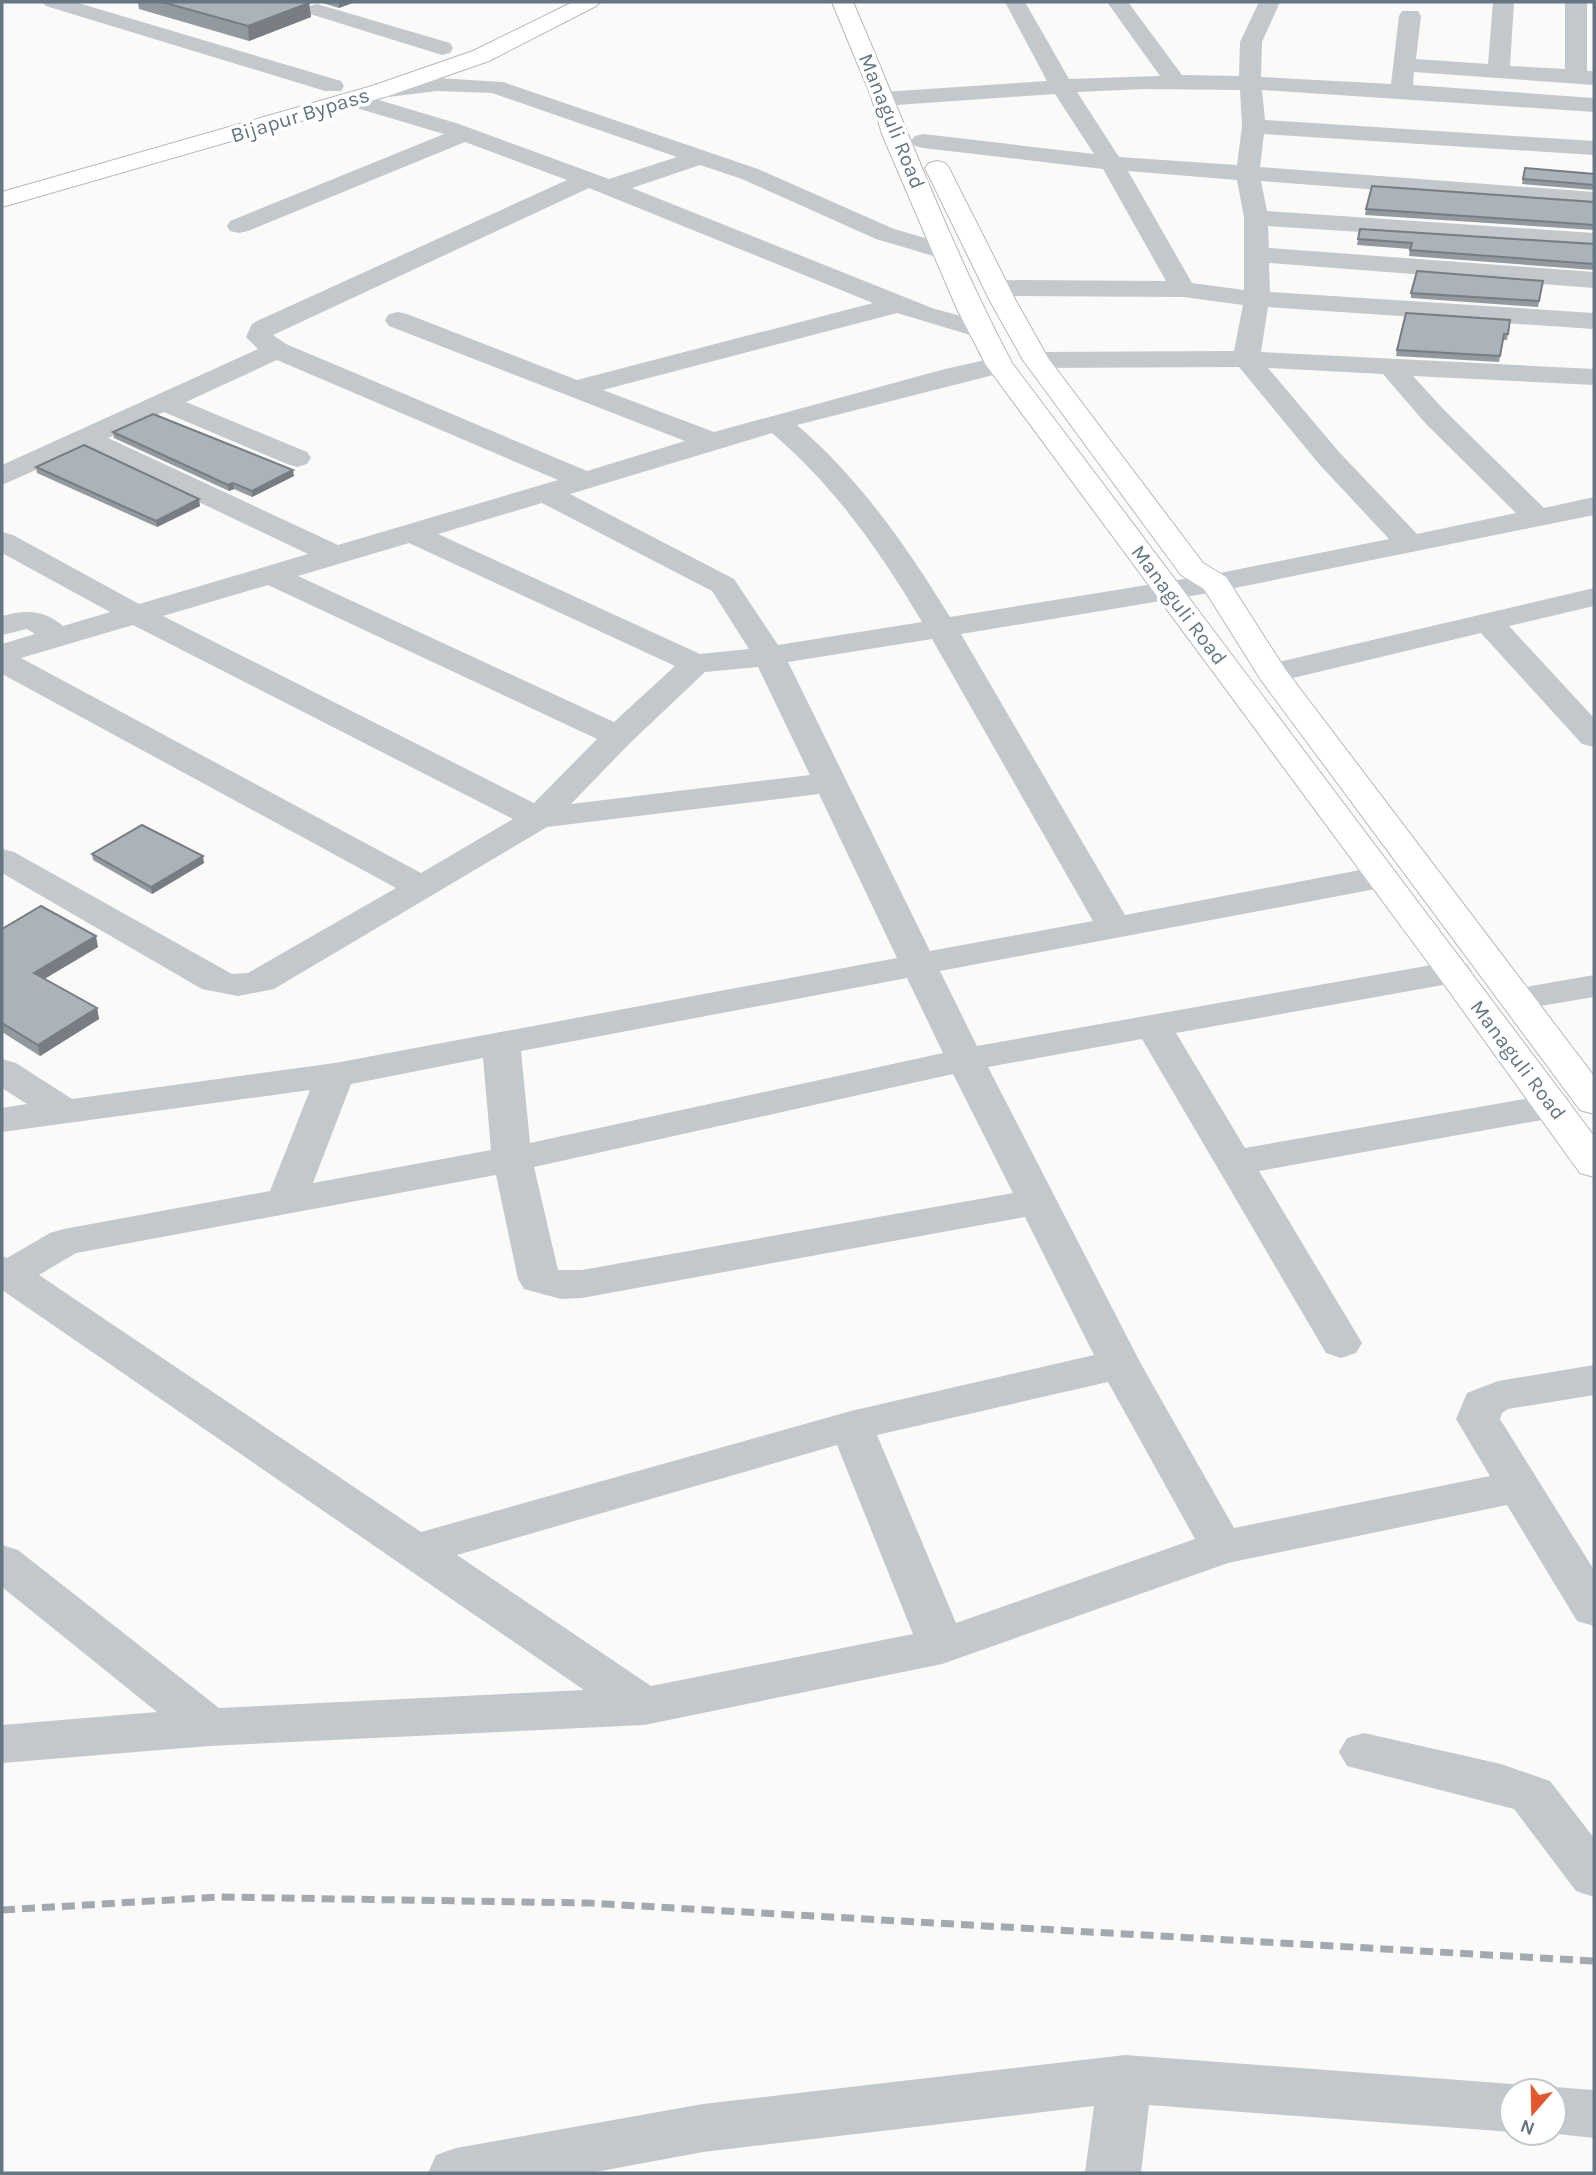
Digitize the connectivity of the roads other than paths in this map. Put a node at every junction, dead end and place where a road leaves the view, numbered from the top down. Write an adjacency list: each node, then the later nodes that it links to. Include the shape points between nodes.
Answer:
1 (53, 2): 23 (street)
2 (549, 2): 13 (main road, Bijapur Bypass)
3 (589, 2): 14 (main road, Bijapur Bypass)
4 (842, 2): 25 (main road, Managuli Road)
5 (868, 2): 25 (main road, Managuli Road)
6 (1015, 2): 20 (street)
7 (1117, 2): 18 (street)
8 (1270, 2): 19 (street, via 1251,42)
9 (1504, 2): 16 (street)
10 (1576, 2): 17 (street)
11 (317, 10): 13 (street)
12 (1410, 16): 15 (street)
13 (442, 48): 23 (main road, Bijapur Bypass)
14 (481, 55): 21 (street, via 476,65 481,77); 22 (main road, Bijapur Bypass)
15 (1405, 65): 16 (street); 24 (street)
16 (1498, 71): 17 (street)
17 (1585, 77)
18 (1176, 82): 19 (street); 20 (street)
19 (1251, 82): 24 (street); 27 (street)
20 (1061, 86): 25 (street); 33 (street)
21 (495, 87): 22 (street, via 453,83); 32 (street)
22 (380, 91): 23 (main road, Bijapur Bypass)
23 (342, 92): 28 (street); 35 (main road, Bijapur Bypass); 38 (main road, Bijapur Bypass)
24 (1401, 92): 26 (street); 29 (street)
25 (895, 98): 30 (main road, Managuli Road); 42 (main road, Managuli Road, via 894,134)
26 (1594, 104)
27 (1254, 126): 29 (street); 34 (street)
28 (462, 135): 36 (street); 40 (street)
29 (1402, 135): 31 (street)
30 (923, 141): 33 (street); 45 (main road, Managuli Road)
31 (1594, 148)
32 (701, 156): 36 (street); 42 (street, via 885,234)
33 (1110, 163): 34 (street); 46 (street)
34 (1248, 175): 37 (street); 39 (street)
35 (2, 180)
36 (597, 184): 48 (street); 52 (street, via 261,330 259,337)
37 (1594, 199)
38 (2, 200)
39 (1256, 218): 41 (street); 43 (street)
40 (239, 226)
41 (1594, 240)
42 (947, 252): 51 (main road, Managuli Road)
43 (1255, 254): 44 (street); 47 (street)
44 (1594, 280)
45 (996, 288): 46 (street); 54 (main road, Managuli Road)
46 (1183, 289): 47 (street)
47 (1257, 299): 50 (street); 53 (street)
48 (899, 304): 51 (street); 58 (street)
49 (398, 320): 58 (street)
50 (1594, 321)
51 (980, 330): 55 (main road, Managuli Road)
52 (277, 350): 59 (street); 65 (street)
53 (1246, 359): 54 (street); 56 (street); 71 (street, via 1329,458)
54 (1036, 360): 75 (main road, Managuli Road, via 1192,569)
55 (999, 365): 60 (street, via 925,380); 76 (main road, Managuli Road)
56 (1392, 368): 57 (street); 68 (street)
57 (1594, 377)
58 (575, 389): 62 (street)
59 (163, 402): 61 (street); 63 (street)
60 (778, 423): 62 (street); 81 (street, via 807,445 876,528)
61 (86, 438): 64 (street); 72 (street)
62 (713, 442): 65 (street)
63 (296, 458)
64 (2, 477)
65 (586, 481): 66 (street)
66 (545, 493): 69 (street); 84 (street, via 723,585)
67 (1594, 506): 68 (street)
68 (1539, 519): 71 (street)
69 (411, 533): 72 (street); 86 (street)
70 (2, 541): 78 (street)
71 (1410, 544): 75 (street)
72 (337, 556): 74 (street)
73 (2, 566): 82 (street, via 68,601)
74 (274, 576): 78 (street); 88 (street)
75 (1214, 583): 76 (street); 87 (main road, Managuli Road)
76 (1168, 590): 81 (street); 93 (main road, Managuli Road)
77 (1594, 597): 79 (street)
78 (137, 615): 82 (street); 91 (street)
79 (1487, 621): 87 (street); 89 (street)
80 (2, 626): 82 (street, via 28,619)
81 (941, 627): 84 (street); 95 (street)
82 (48, 629): 83 (street)
83 (2, 654)
84 (769, 656): 86 (street); 90 (street)
85 (2, 661): 94 (street)
86 (696, 664): 88 (street)
87 (1272, 673): 99 (main road, Managuli Road)
88 (618, 736): 91 (street)
89 (1594, 737)
90 (830, 783): 91 (street); 96 (street)
91 (538, 818): 94 (street)
92 (2, 859): 94 (street, via 229,985 261,981)
93 (1381, 877): 95 (street); 97 (main road, Managuli Road)
94 (421, 888)
95 (1114, 926): 96 (street)
96 (919, 964): 101 (street); 102 (street)
97 (1454, 972): 100 (street); 106 (main road, Managuli Road)
98 (1594, 986): 99 (street)
99 (1516, 999): 105 (main road, Managuli Road)
100 (1153, 1026): 102 (street); 110 (street)
101 (501, 1043): 104 (street); 109 (street)
102 (965, 1060): 109 (street); 113 (street)
103 (2, 1072): 107 (street)
104 (335, 1075): 107 (street); 112 (street)
105 (1594, 1102)
106 (1553, 1106): 110 (street); 111 (main road, Managuli Road)
107 (64, 1111): 108 (street)
108 (2, 1120)
109 (512, 1159): 112 (street); 113 (street, via 539,1279 561,1285)
110 (1234, 1163): 115 (street)
111 (1594, 1164)
112 (286, 1201): 114 (street, via 64,1242)
113 (1038, 1202): 116 (street)
114 (5, 1272): 121 (street)
115 (1341, 1343)
116 (1120, 1364): 118 (street); 120 (street)
117 (1594, 1380): 119 (street, via 1498,1396 1482,1404 1478,1419)
118 (850, 1426): 121 (street); 124 (street)
119 (1520, 1486): 120 (street); 123 (street)
120 (1222, 1547): 124 (street)
121 (417, 1550): 125 (street)
122 (2, 1562): 126 (street)
123 (1594, 1609)
124 (942, 1646): 125 (street)
125 (644, 1706): 126 (street)
126 (209, 1727): 127 (street)
127 (2, 1744)
128 (1364, 1752): 129 (street, via 1532,1795)
129 (1594, 1876)
130 (1125, 2079): 131 (street); 134 (street, via 703,2128); 135 (street)
131 (1498, 2107)
132 (1568, 2112): 133 (street)
133 (1594, 2114)
134 (456, 2173)
135 (1113, 2173)

